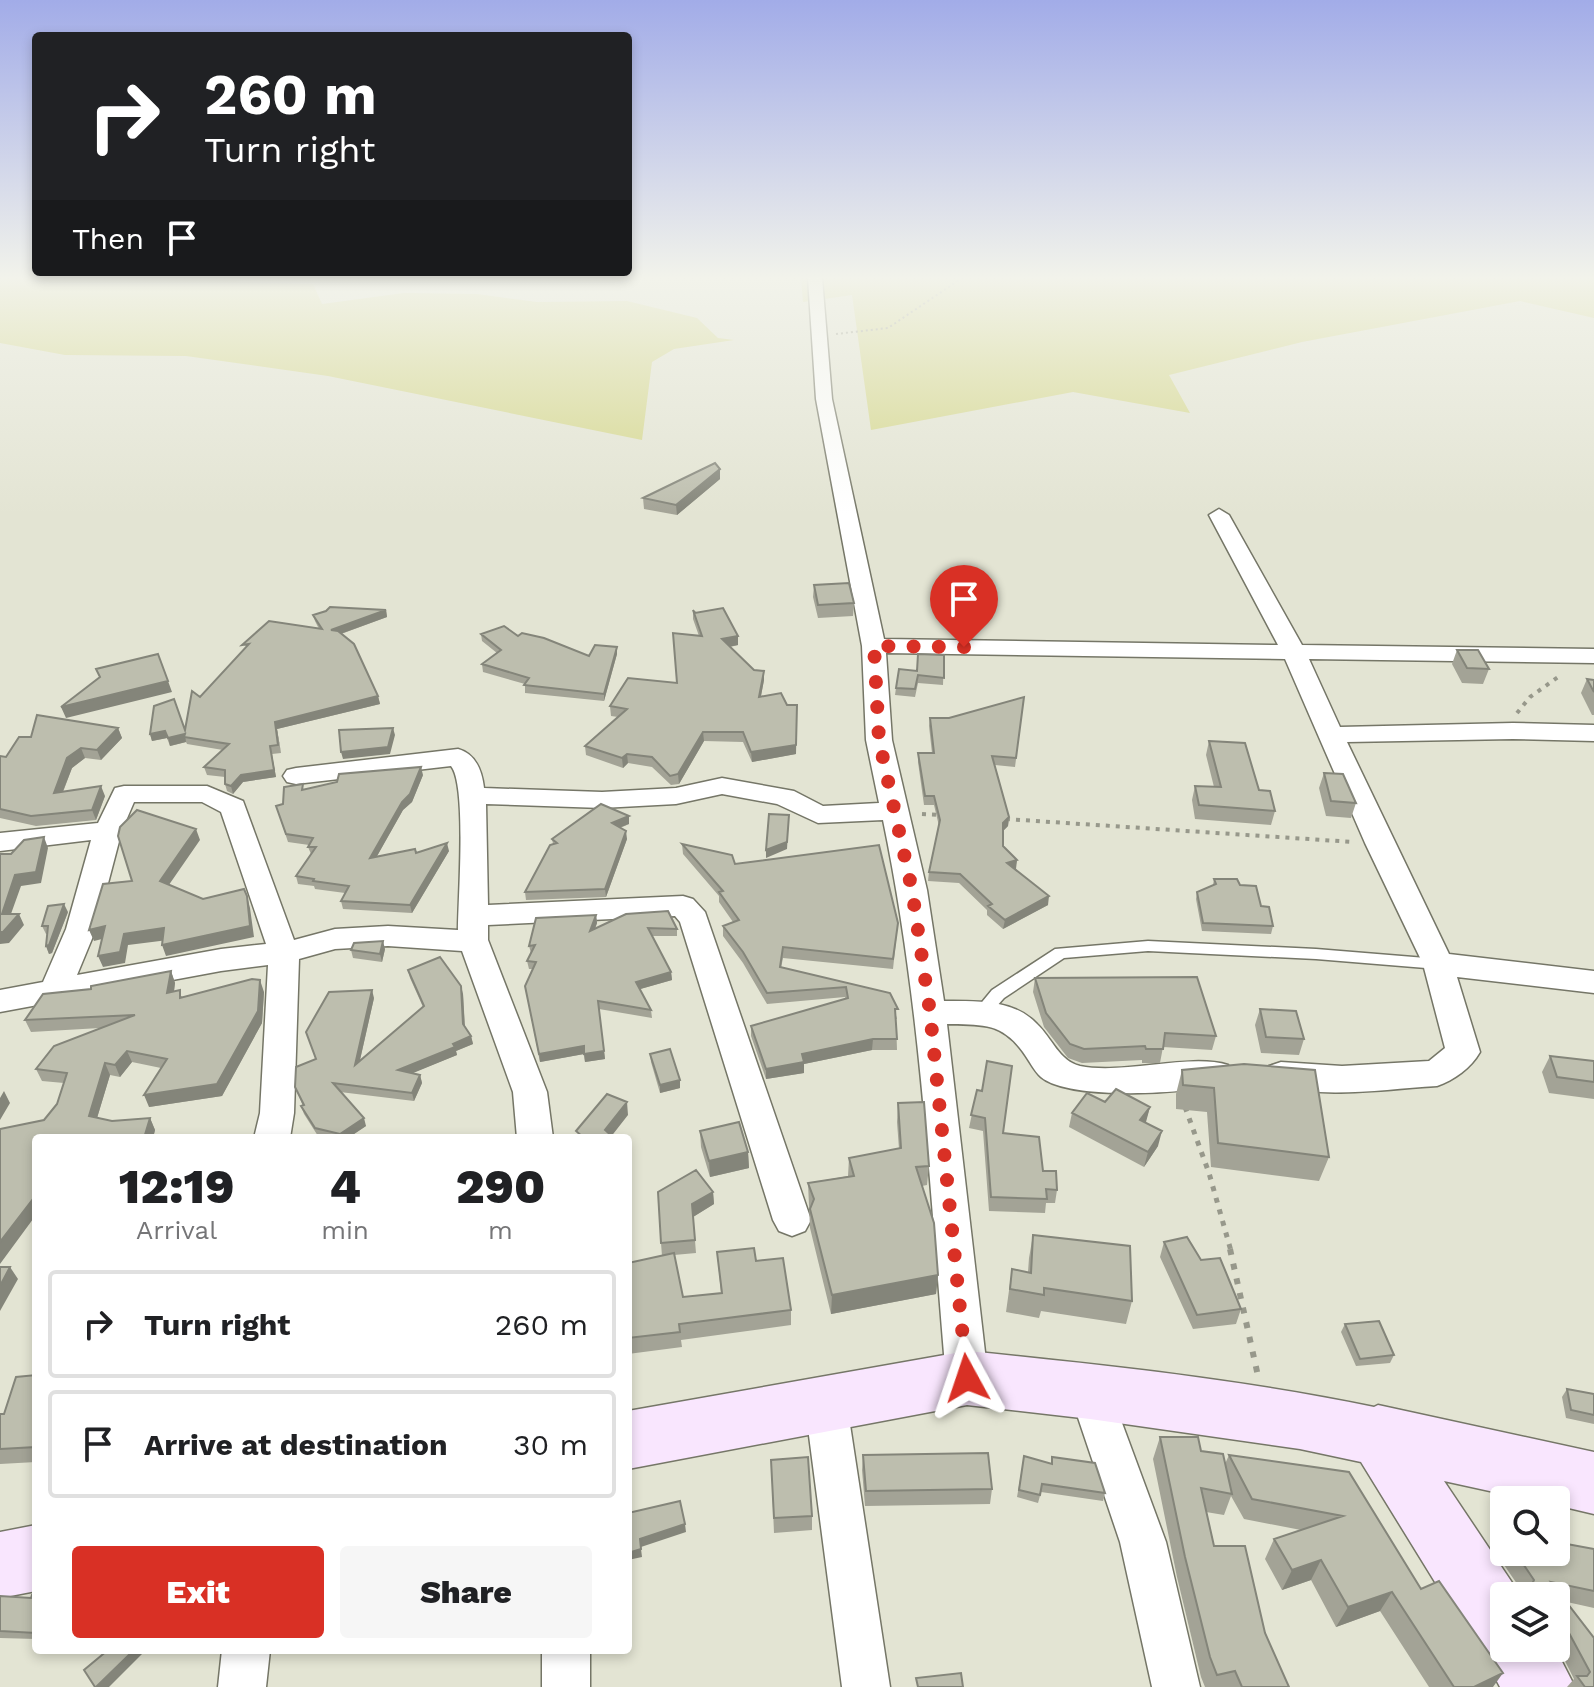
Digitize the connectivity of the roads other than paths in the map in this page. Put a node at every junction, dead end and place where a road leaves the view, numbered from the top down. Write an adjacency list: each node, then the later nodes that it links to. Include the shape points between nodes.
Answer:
1 (821, 357): 3 (street, via 824,399)
2 (1219, 515): 4 (street)
3 (874, 646): 4 (street); 10 (street, via 879,740)
4 (1294, 652): 5 (street); 7 (street)
5 (1584, 656)
6 (1594, 733): 7 (street)
7 (1331, 735): 15 (street)
8 (296, 776): 9 (street, via 458,757 469,771)
9 (472, 796): 10 (street, via 602,800 676,796 722,786 785,797 818,815); 13 (street)
10 (893, 811): 19 (street, via 912,890)
11 (108, 830): 12 (street); 14 (street, via 124,794 207,794 233,807); 17 (street, via 81,929)
12 (0, 842)
13 (473, 928): 14 (street, via 442,941 335,939); 22 (street, via 530,1092); 23 (street, via 683,906 694,919)
14 (284, 953): 17 (street); 21 (street)
15 (1438, 964): 16 (street); 20 (lane, via 1148,946 1060,953 998,994); 20 (street, via 1463,1052 1437,1073 1342,1079 1237,1072 1079,1079 1054,1069 1025,1031 1007,1018)
16 (1594, 982)
17 (55, 991): 18 (street)
18 (0, 1001)
19 (930, 1012): 20 (street); 24 (street)
20 (981, 1013)
21 (273, 1134)
22 (535, 1134)
23 (792, 1220)
24 (967, 1378): 25 (main road); 26 (main road)
25 (1090, 1391): 27 (main road); 39 (street, via 1143,1542)
26 (826, 1405): 28 (main road); 38 (street)
27 (1378, 1434): 29 (main road); 32 (main road)
28 (632, 1439)
29 (1594, 1483)
30 (32, 1559): 31 (main road)
31 (0, 1565)
32 (1490, 1609)
33 (246, 1654): 36 (street)
34 (566, 1654): 37 (street)
35 (1524, 1662): 40 (main road)
36 (242, 1687)
37 (566, 1687)
38 (866, 1687)
39 (1176, 1687)
40 (1540, 1687)

